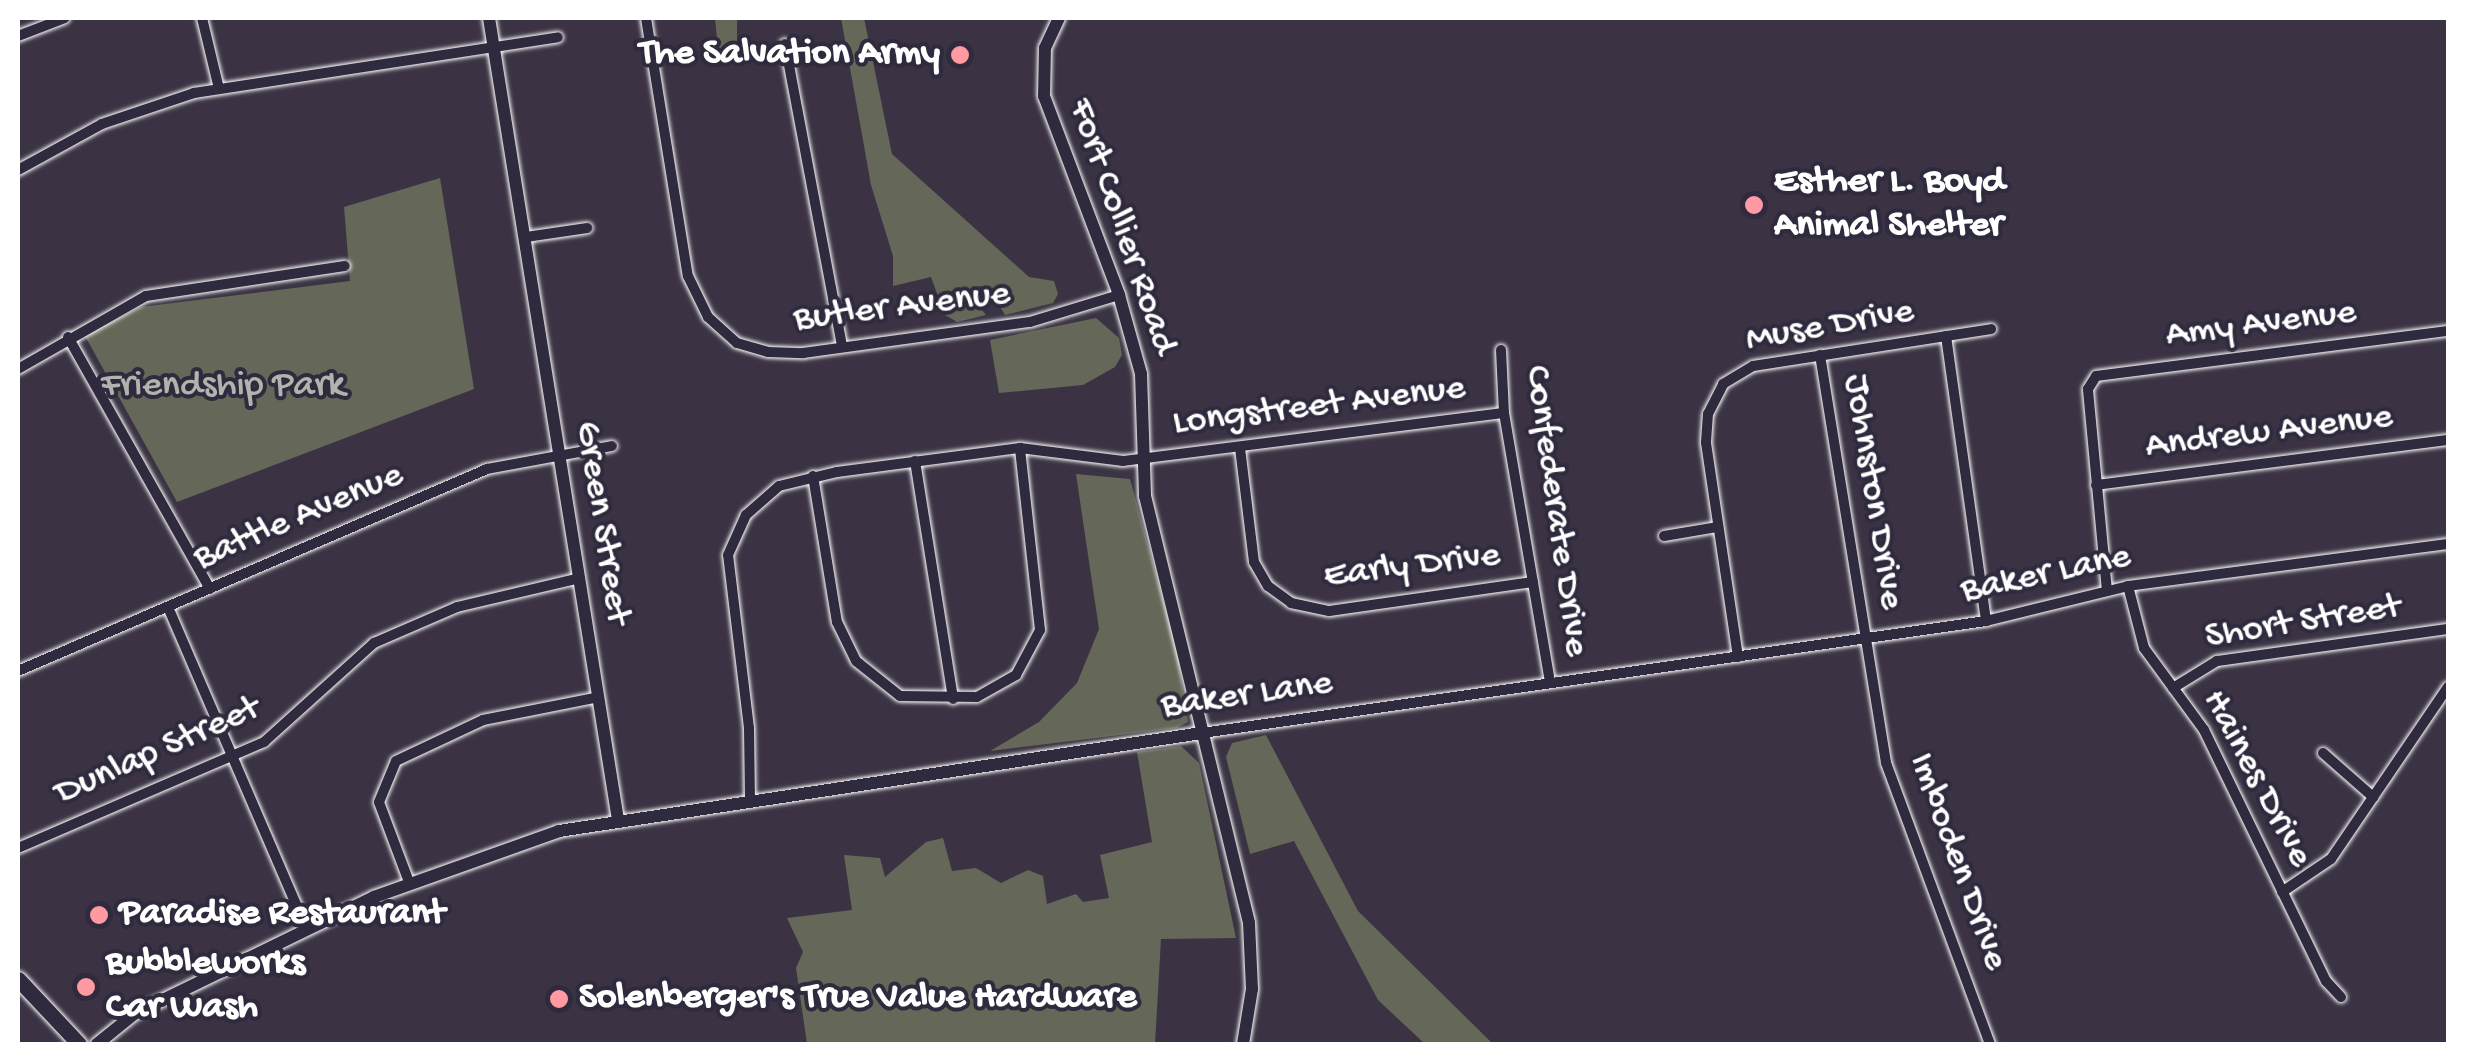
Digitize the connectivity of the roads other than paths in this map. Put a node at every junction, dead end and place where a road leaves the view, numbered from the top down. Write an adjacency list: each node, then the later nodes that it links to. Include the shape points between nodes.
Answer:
1 (65, 18): 6 (street)
2 (202, 18): 10 (street)
3 (489, 18): 9 (street, Green Street)
4 (646, 18): 20 (street, Butler Avenue, via 677,218 699,304 725,334 752,349 784,354)
5 (1059, 18): 15 (street, Fort Collier Road, via 1046,48 1044,96)
6 (18, 36)
7 (558, 37): 9 (street)
8 (785, 44): 20 (street)
9 (494, 46): 10 (street); 13 (street, Green Street)
10 (219, 89): 11 (street, via 102,124)
11 (18, 170)
12 (586, 228): 13 (street)
13 (526, 237): 29 (street, Green Street)
14 (345, 266): 19 (street, via 146,296)
15 (1119, 295): 20 (street, Butler Avenue, via 1030,322); 30 (street, Fort Collier Road, via 1141,374)
16 (1991, 329): 18 (street, Muse Drive)
17 (2448, 331): 33 (street, Amy Avenue, via 2100,374 2088,388)
18 (1946, 336): 22 (street, Muse Drive); 43 (street)
19 (68, 337): 23 (street); 40 (street)
20 (842, 347)
21 (1501, 350): 24 (street, Confederate Drive)
22 (1820, 355): 34 (street, Muse Drive, via 1742,370 1716,394 1706,442); 45 (street, Johnston Drive)
23 (18, 368)
24 (1504, 413): 28 (street, Longstreet Avenue); 38 (street, Confederate Drive)
25 (2448, 440): 33 (street, Andrew Avenue)
26 (612, 446): 29 (street, Battle Avenue)
27 (1020, 448): 30 (street, Longstreet Avenue); 31 (street, Longstreet Avenue); 52 (street, via 1041,603 1037,641 1006,684)
28 (1240, 448): 30 (street, Longstreet Avenue); 38 (street, Early Drive, via 1254,562 1290,604 1329,611)
29 (559, 453): 37 (street, Green Street); 40 (street, Battle Avenue, via 488,469)
30 (1142, 460): 53 (street, Fort Collier Road)
31 (915, 462): 32 (street, Longstreet Avenue); 52 (street)
32 (813, 476): 52 (street, via 838,622 856,662 900,696); 57 (street, Longstreet Avenue, via 780,486 756,504 728,555 750,728)
33 (2096, 485): 41 (street)
34 (1718, 527): 35 (street); 46 (street, Muse Drive)
35 (1664, 536)
36 (2448, 544): 39 (street, Baker Lane)
37 (580, 578): 51 (street, Green Street); 55 (street, Dunlap Street, via 456,607 374,643 333,675 295,720)
38 (1532, 582): 48 (street, Confederate Drive)
39 (2128, 586): 41 (street, Baker Lane); 50 (street, Haines Drive, via 2137,633)
40 (210, 589): 42 (street, Battle Avenue)
41 (2107, 591): 43 (street, Baker Lane)
42 (168, 607): 47 (street, Battle Avenue); 55 (street)
43 (1986, 621): 45 (street, Baker Lane)
44 (2448, 629): 50 (street, Short Street, via 2217,661)
45 (1865, 639): 46 (street, Baker Lane); 68 (street, Imboden Drive, via 1894,796)
46 (1738, 657): 48 (street, Baker Lane)
47 (18, 671)
48 (1550, 681): 53 (street, Baker Lane)
49 (2448, 687): 56 (street)
50 (2173, 688): 61 (street, Haines Drive, via 2204,730)
51 (599, 697): 58 (street, Green Street); 60 (street, via 483,720 396,761 382,782 380,814)
52 (954, 699)
53 (1202, 732): 57 (street, Baker Lane); 67 (street, Fort Collier Road, via 1249,924 1252,989)
54 (2323, 754): 56 (street)
55 (232, 756): 59 (street, Dunlap Street); 62 (street)
56 (2373, 797): 61 (street, via 2332,859)
57 (750, 800): 58 (street, Baker Lane)
58 (618, 820): 60 (street, Baker Lane, via 542,836)
59 (18, 848)
60 (409, 882): 62 (street, Baker Lane)
61 (2282, 892): 64 (street, Haines Drive)
62 (306, 929): 66 (street, Baker Lane, via 134,1014)
63 (18, 980): 65 (main road)
64 (2341, 998)
65 (79, 1044)
66 (98, 1044)
67 (1242, 1044)
68 (1990, 1044)

